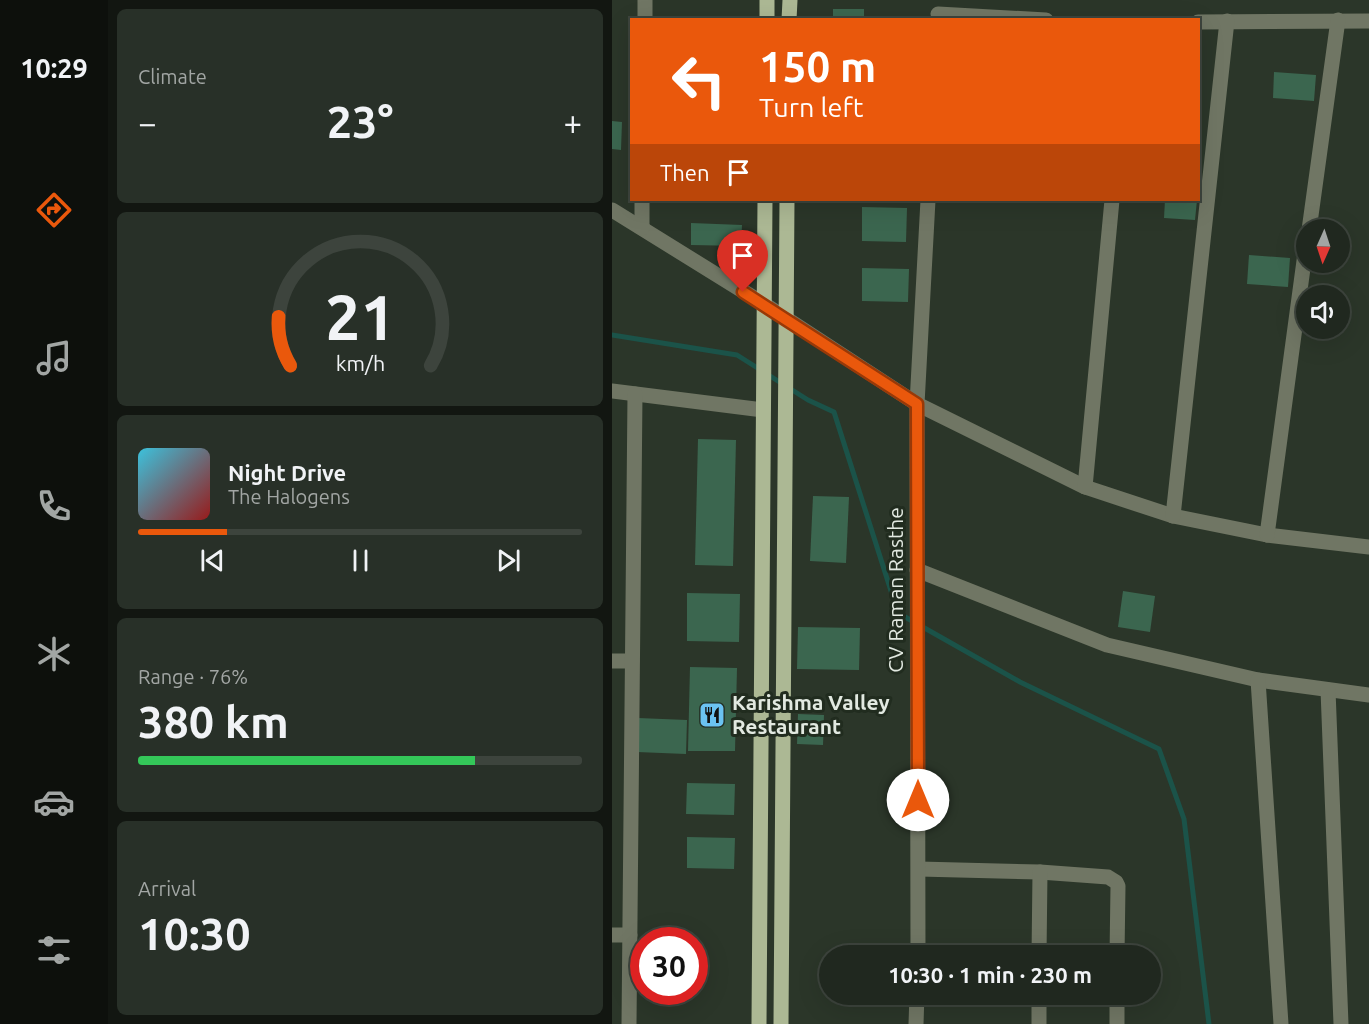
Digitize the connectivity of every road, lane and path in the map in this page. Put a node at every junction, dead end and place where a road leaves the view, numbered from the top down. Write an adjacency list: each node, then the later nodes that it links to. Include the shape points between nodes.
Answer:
1 (645, 0): 5 (street)
2 (767, 0): 6 (main road)
3 (790, 0): 7 (main road)
4 (938, 11): 8 (street)
5 (645, 18)
6 (767, 18)
7 (789, 18)
8 (1022, 18)
9 (1338, 20): 10 (street); 11 (street); 19 (street)
10 (1227, 21): 12 (street); 29 (street)
11 (1369, 21)
12 (1200, 22)
13 (642, 201): 20 (street)
14 (765, 201): 22 (main road)
15 (787, 201): 23 (main road)
16 (928, 201): 26 (street, CV Raman Rasthe)
17 (1112, 201): 28 (street)
18 (612, 210): 20 (street)
19 (1311, 219)
20 (642, 228): 22 (street)
21 (1302, 273): 30 (street)
22 (764, 304): 23 (street); 27 (main road)
23 (786, 319): 26 (street); 51 (main road)
24 (612, 391): 25 (street)
25 (635, 394): 27 (street); 34 (street)
26 (917, 404): 28 (street); 32 (street, CV Raman Rasthe)
27 (763, 410): 50 (main road)
28 (1085, 487): 29 (street)
29 (1173, 516): 30 (street)
30 (1267, 535): 31 (street)
31 (1369, 547)
32 (917, 570): 35 (street, via 1107,645); 38 (street, CV Raman Rasthe)
33 (612, 661): 34 (street)
34 (632, 661): 40 (street)
35 (1258, 680): 36 (street); 55 (street)
36 (1328, 690): 37 (street); 56 (street)
37 (1369, 695)
38 (919, 869): 39 (street); 43 (street, CV Raman Rasthe)
39 (1040, 872): 44 (street); 45 (street, via 1108,877 1116,882)
40 (630, 927)
41 (630, 934): 42 (street); 49 (street)
42 (612, 935)
43 (918, 945)
44 (1039, 945)
45 (1117, 945)
46 (917, 1005): 52 (street)
47 (1039, 1005): 53 (street)
48 (1117, 1005): 54 (street)
49 (629, 1024)
50 (759, 1024)
51 (781, 1024)
52 (916, 1024)
53 (1039, 1024)
54 (1117, 1024)
55 (1281, 1024)
56 (1341, 1024)

